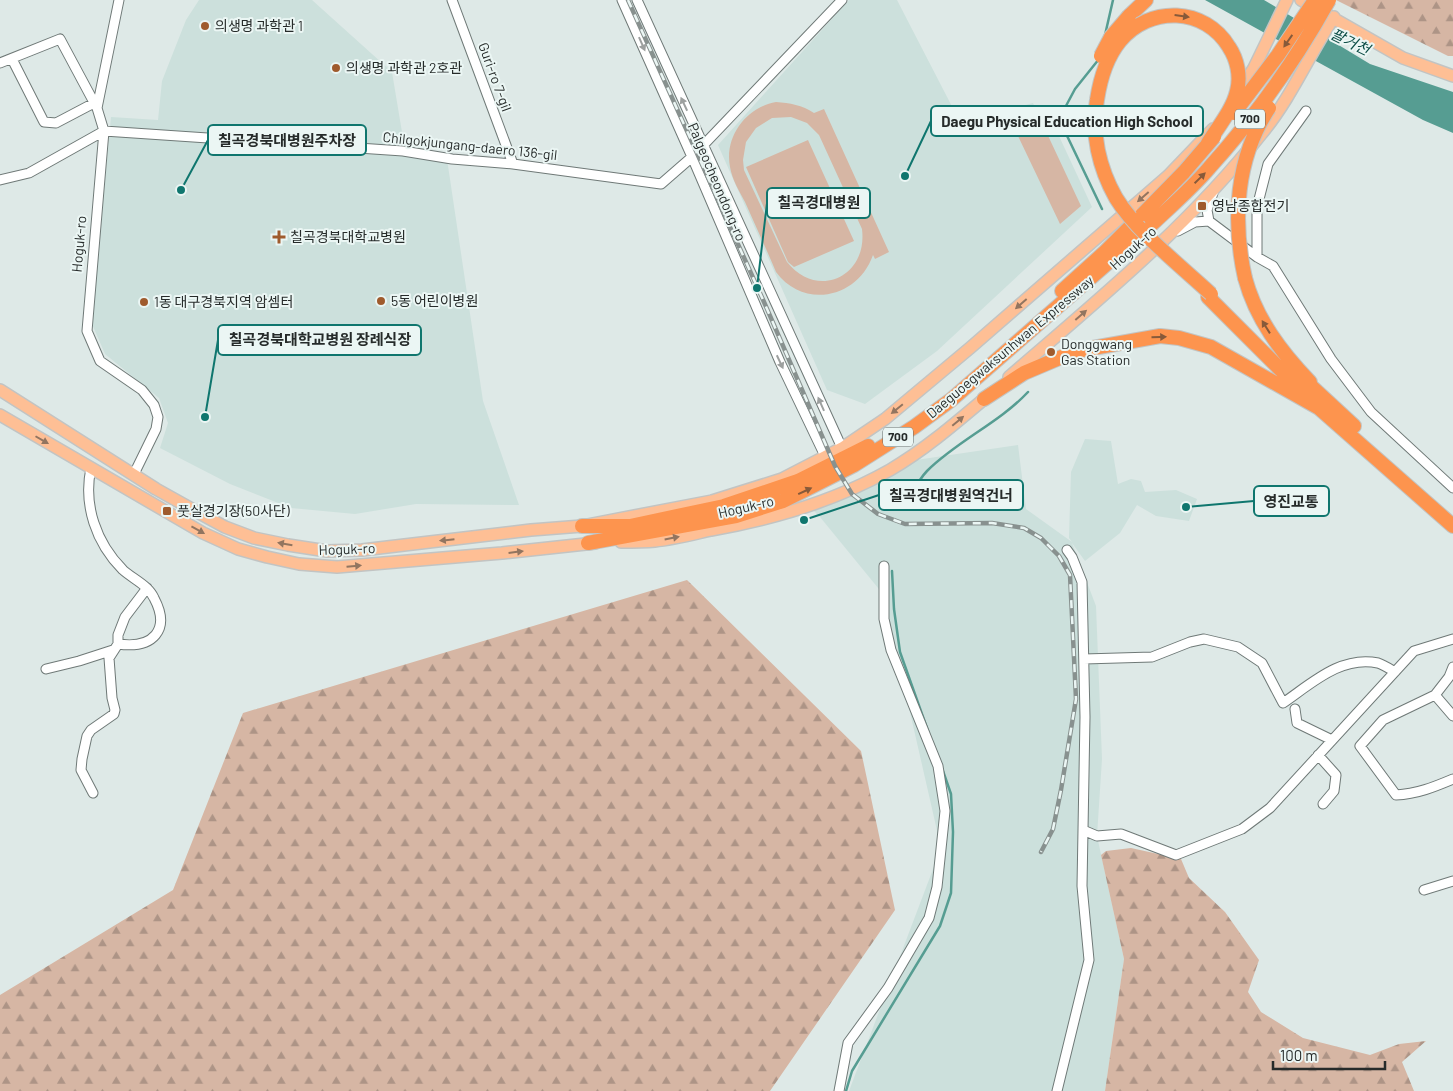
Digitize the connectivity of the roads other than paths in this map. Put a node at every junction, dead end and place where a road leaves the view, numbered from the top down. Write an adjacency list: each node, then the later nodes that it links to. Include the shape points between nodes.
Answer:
1 (119, 0): 18 (street)
2 (452, 0): 24 (street, Guri-ro 7-gil)
3 (622, 0): 23 (street, Palgeocheondong-ro, one-way to 23)
4 (637, 0): 22 (street, Palgeocheondong-ro, one-way to 4)
5 (842, 0): 22 (street, Chilgokjungang-daero 136-gil)
6 (1146, 0): 31 (highway, bridge, via 1111,37 1094,73 1087,96 1088,141 1104,187 1115,205 1151,245)
7 (1301, 0): 11 (main road)
8 (1315, 0): 21 (highway, Daeguoegwaksunhwan Expressway / 700, one-way to 21, bridge, via 1259,82)
9 (1329, 0): 12 (highway, Daeguoegwaksunhwan Expressway / 700, bridge)
10 (1286, 3): 15 (main road, Hoguk-ro)
11 (1328, 26): 16 (main road); 17 (main road, Hoguk-ro)
12 (1305, 41): 27 (highway, Daeguoegwaksunhwan Expressway / 700, one-way to 12, bridge, via 1208,169 1225,150 1259,108); 34 (highway, one-way to 12, bridge, via 1275,342 1254,306 1240,248 1238,214 1247,150 1260,121 1299,58)
13 (12, 59): 14 (street); 18 (street, via 44,122 56,123); 18 (street, via 60,39)
14 (0, 63)
15 (1254, 68): 17 (main road, via 1271,65 1284,73); 36 (main road, Hoguk-ro, one-way to 36, via 1219,122 1168,176 886,419)
16 (1453, 76)
17 (1288, 96): 26 (main road, Hoguk-ro, via 1264,131)
18 (96, 105): 20 (street)
19 (1306, 111): 30 (street, via 1268,164 1256,206)
20 (104, 131): 24 (street, Chilgokjungang-daero 136-gil, via 398,151); 25 (street, via 29,173); 39 (street, Hoguk-ro, via 87,331 100,361 142,390 154,404 158,418 156,429)
21 (1208, 143): 27 (highway, Daeguoegwaksunhwan Expressway / 700, bridge); 31 (highway, one-way to 21, bridge, via 1122,207 1098,154 1095,111 1100,84 1120,40 1136,26 1163,16 1186,16 1210,26 1228,45 1237,68 1237,91)
22 (703, 144): 23 (street, Chilgokjungang-daero 136-gil); 36 (street, Palgeocheondong-ro, one-way to 22)
23 (692, 157): 24 (street, Chilgokjungang-daero 136-gil, via 661,184); 37 (street, Palgeocheondong-ro, one-way to 37, via 780,362)
24 (512, 164)
25 (0, 180)
26 (1215, 189): 28 (street, via 1206,210); 29 (main road, Hoguk-ro)
27 (1148, 219): 42 (highway, Daeguoegwaksunhwan Expressway / 700, via 952,387 898,429 874,443 822,471 724,506 630,526); 44 (highway, Daeguoegwaksunhwan Expressway / 700, one-way to 27, via 736,516 782,502 854,465 950,400)
28 (1209, 221): 29 (street, via 1184,226); 30 (street)
29 (1165, 240): 33 (main road, Hoguk-ro, one-way to 29)
30 (1258, 257): 40 (street, via 1273,266 1331,359 1372,412)
31 (1210, 296): 34 (highway)
32 (0, 390): 39 (main road, Hoguk-ro)
33 (984, 399): 34 (highway, one-way to 34, via 1024,373 1076,351 1160,336 1211,346); 44 (main road, Hoguk-ro, one-way to 33, via 655,541 731,527 825,501 916,454)
34 (1325, 406): 41 (highway); 43 (highway)
35 (0, 415): 38 (main road, Hoguk-ro, one-way to 38)
36 (842, 448): 37 (main road, Hoguk-ro)
37 (825, 456): 42 (main road, Hoguk-ro, via 745,492)
38 (91, 468): 44 (main road, Hoguk-ro, one-way to 44, via 203,533 238,548 299,564 338,567); 47 (street, via 87,485 92,520 112,557)
39 (134, 474): 42 (main road, Hoguk-ro, one-way to 39, via 362,550 327,550 254,538 225,528)
40 (1453, 488)
41 (1453, 516)
42 (582, 526)
43 (1453, 526)
44 (588, 543)
45 (1067, 550): 50 (street, via 1082,582)
46 (884, 566): 65 (street, via 884,619 891,650 938,766 944,811 937,887 929,918 888,988 848,1043)
47 (147, 588): 49 (street, via 125,617); 49 (street, via 162,616 160,627 142,644)
48 (1453, 639): 53 (street, via 1414,651)
49 (116, 647): 52 (street); 60 (street, via 109,658 114,714 87,736 82,759 81,770)
50 (1084, 659): 53 (street, via 1152,657 1204,639 1238,647 1262,662 1283,703 1333,668 1356,662 1378,663); 62 (street, via 1086,717)
51 (1453, 667): 54 (street)
52 (46, 669)
53 (1395, 672): 57 (street)
54 (1435, 695): 56 (street); 59 (street, via 1383,720 1360,746 1396,794 1427,790)
55 (1295, 709): 57 (street, via 1297,724)
56 (1453, 716)
57 (1332, 740): 58 (street)
58 (1318, 755): 61 (street, via 1336,775 1334,791); 62 (street, via 1270,808 1242,829 1176,855 1121,834 1097,836)
59 (1453, 779)
60 (93, 792)
61 (1323, 804)
62 (1082, 830): 66 (street, via 1082,886 1088,960)
63 (1453, 881): 64 (street)
64 (1424, 890)
65 (839, 1091)
66 (1057, 1091)

